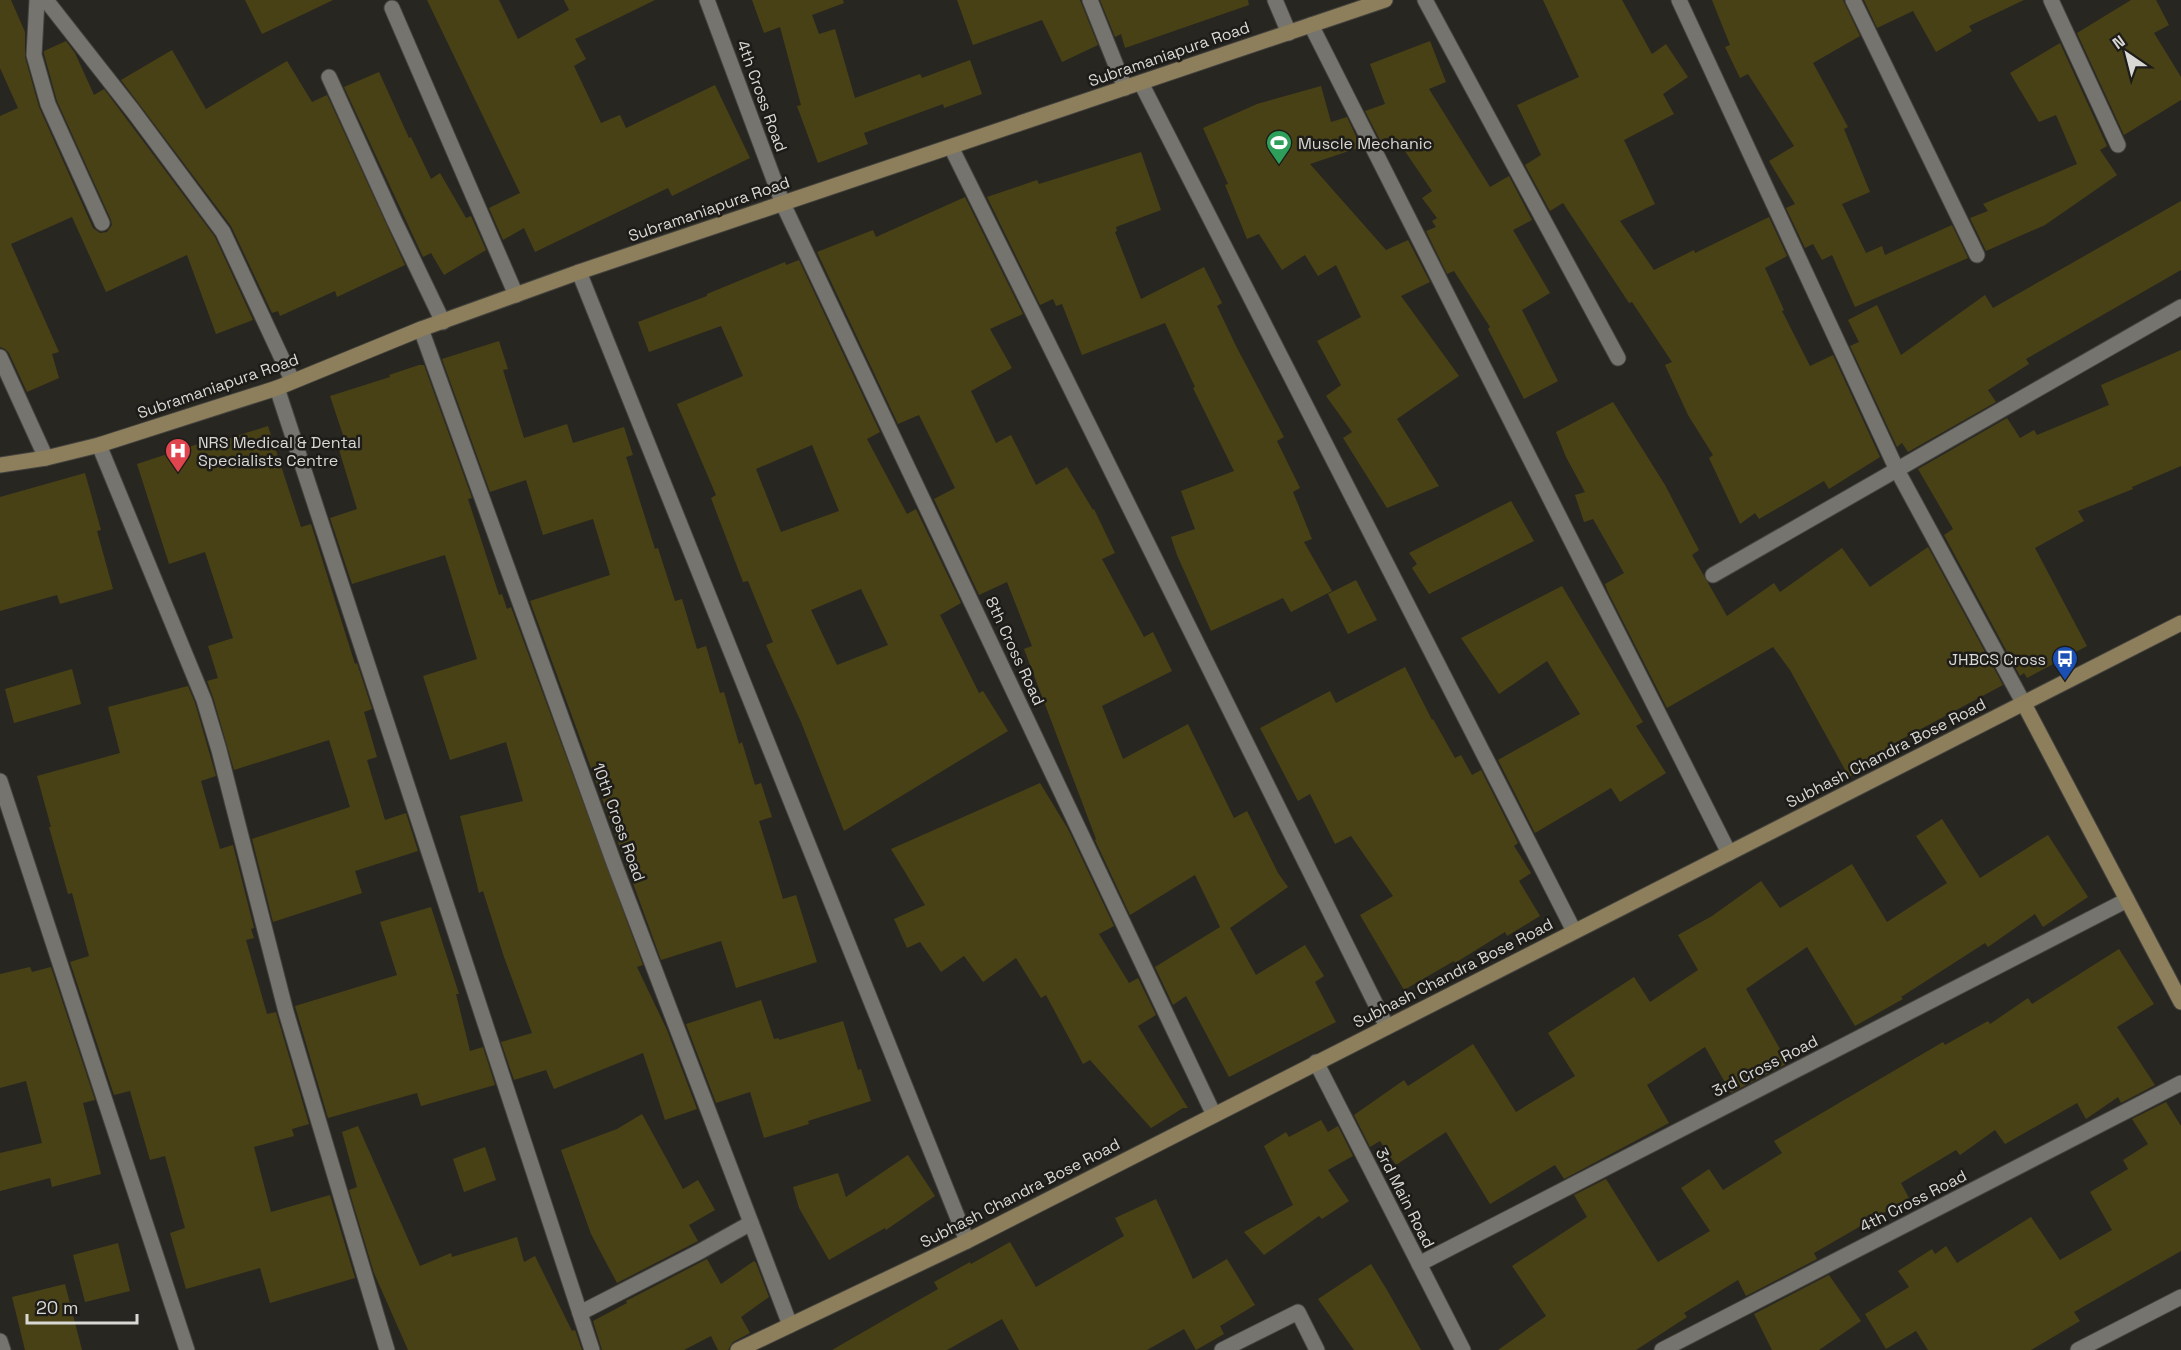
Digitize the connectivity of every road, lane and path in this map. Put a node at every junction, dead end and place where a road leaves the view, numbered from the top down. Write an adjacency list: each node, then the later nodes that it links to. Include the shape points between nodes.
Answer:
1 (37, 0): 20 (street, via 33,55 48,104)
2 (46, 0): 29 (street, via 224,232)
3 (707, 0): 19 (street, 4th Cross Road)
4 (1090, 0): 16 (street)
5 (1275, 0): 13 (street)
6 (1385, 0): 12 (street, Subramaniapura Road)
7 (1425, 0): 28 (street)
8 (1679, 0): 34 (street)
9 (1853, 0): 21 (street)
10 (2051, 0): 17 (street)
11 (392, 8): 23 (street)
12 (1311, 25): 13 (street, Subramaniapura Road); 39 (street)
13 (1289, 33): 15 (street, Subramaniapura Road)
14 (329, 77): 25 (street)
15 (1141, 83): 16 (street, Subramaniapura Road); 41 (street)
16 (1125, 88): 18 (street, Subramaniapura Road)
17 (2118, 145)
18 (951, 147): 19 (street, Subramaniapura Road); 43 (street)
19 (783, 204): 22 (street, Subramaniapura Road); 46 (street, 8th Cross Road)
20 (102, 224)
21 (1977, 255)
22 (579, 272): 23 (street, Subramaniapura Road); 48 (street)
23 (516, 295): 25 (street, Subramaniapura Road)
24 (2181, 307): 34 (street)
25 (443, 322): 26 (street, Subramaniapura Road)
26 (421, 329): 29 (street, Subramaniapura Road); 47 (street, 10th Cross Road, via 614,863)
27 (0, 357): 32 (street)
28 (1618, 358)
29 (292, 380): 30 (street, Subramaniapura Road)
30 (277, 388): 31 (street, Subramaniapura Road); 51 (street)
31 (99, 445): 32 (street, Subramaniapura Road); 56 (street, via 204,700 286,1012)
32 (46, 458): 33 (street, Subramaniapura Road)
33 (0, 465)
34 (1897, 470): 35 (street); 37 (street)
35 (1713, 574)
36 (2181, 623): 37 (street, Subhash Chandra Bose Road)
37 (2024, 704): 39 (street, Subhash Chandra Bose Road); 40 (street)
38 (0, 781): 55 (street)
39 (1730, 852): 41 (street, Subhash Chandra Bose Road)
40 (2127, 900): 42 (street); 49 (street, 3rd Cross Road)
41 (1574, 931): 43 (street, Subhash Chandra Bose Road)
42 (2181, 1002)
43 (1387, 1027): 44 (street, Subhash Chandra Bose Road)
44 (1316, 1062): 46 (street, Subhash Chandra Bose Road); 49 (street, 3rd Main Road)
45 (2181, 1083): 62 (street, 4th Cross Road)
46 (1214, 1115): 48 (street, Subhash Chandra Bose Road)
47 (751, 1223): 51 (street); 52 (street, 10th Cross Road)
48 (967, 1241): 52 (street, Subhash Chandra Bose Road)
49 (1419, 1264): 61 (street, 3rd Main Road)
50 (2181, 1297): 63 (street)
51 (580, 1313): 57 (street)
52 (790, 1325): 58 (street, Subhash Chandra Bose Road)
53 (0, 1341): 54 (street)
54 (3, 1350)
55 (187, 1350)
56 (387, 1350)
57 (592, 1350)
58 (738, 1350)
59 (1222, 1350): 60 (street, via 1298,1312)
60 (1317, 1350)
61 (1463, 1350)
62 (1662, 1350)
63 (2078, 1350)

